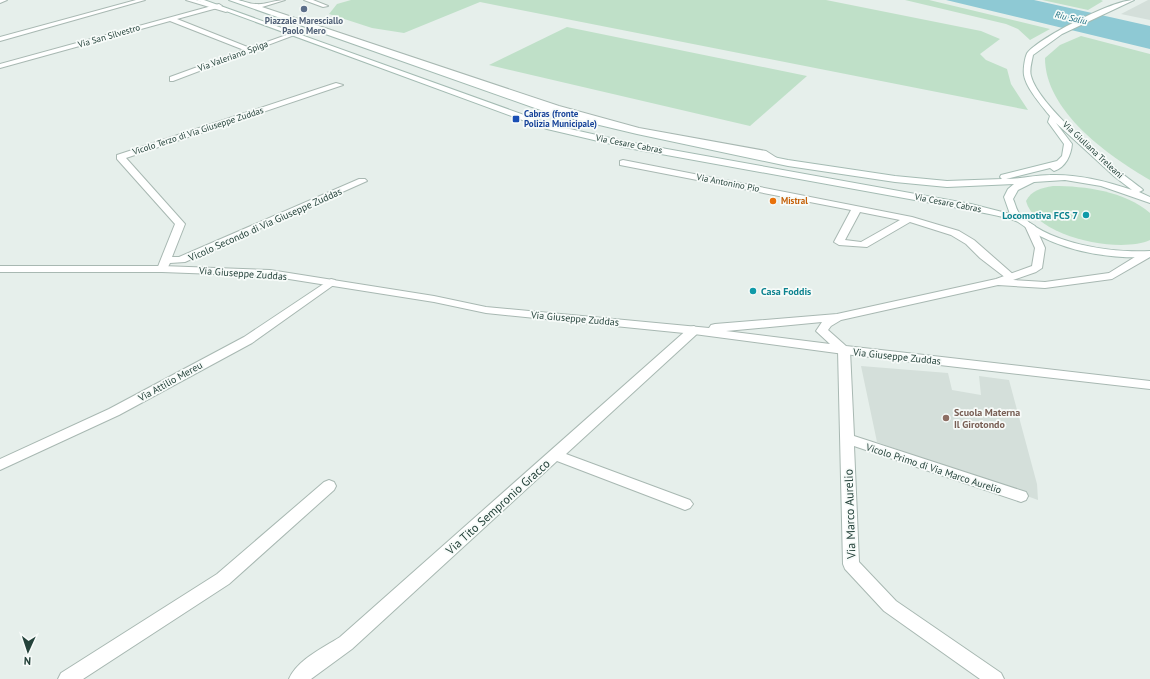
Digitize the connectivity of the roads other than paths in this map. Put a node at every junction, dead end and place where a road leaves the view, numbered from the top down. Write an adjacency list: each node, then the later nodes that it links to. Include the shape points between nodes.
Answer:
1 (4, 0): 10 (street)
2 (142, 0): 17 (street)
3 (189, 0): 11 (street)
4 (199, 0): 11 (street, Via Cesare Cabras)
5 (232, 0): 12 (street, Via Cesare Cabras)
6 (237, 0): 12 (street)
7 (282, 0): 12 (street)
8 (307, 0): 13 (street)
9 (1131, 0): 22 (street, Via Giuliana Treleani, via 1060,33 1030,54 1027,76)
10 (0, 1)
11 (216, 6): 14 (street, Via Cesare Cabras); 15 (street, Via San Silvestro)
12 (252, 6): 14 (street, via 236,5 230,7); 27 (street, Via Cesare Cabras, via 552,111 637,132 776,160 926,183)
13 (325, 6)
14 (230, 10): 16 (street, Via Cesare Cabras)
15 (170, 19): 18 (street); 19 (street, Via San Silvestro)
16 (294, 34): 18 (street, Via Valeriano Spiga); 31 (street, Via Cesare Cabras, via 550,126 628,144 971,207)
17 (0, 39)
18 (249, 50): 20 (street, Via Valeriano Spiga)
19 (0, 66)
20 (173, 79)
21 (339, 85): 34 (street, Vicolo Terzo di Via Giuseppe Zuddas, via 120,157 180,224)
22 (1054, 116): 23 (street, Via Giuliana Treleani, via 1052,122 1068,144 1066,157); 28 (street, Via Giuliana Treleani, via 1089,150)
23 (1059, 162): 25 (street, Via Giuliana Treleani); 27 (street)
24 (623, 163): 29 (street, Via Antonino Pio)
25 (1033, 180): 27 (street, Via Cesare Cabras); 28 (street, Via Cesare Cabras, via 1059,178 1089,181 1115,186); 31 (street, Via Giuliana Treleani, via 1012,190 1008,198 1011,209)
26 (362, 181): 34 (street, Vicolo Secondo di Via Giuseppe Zuddas, via 182,260)
27 (979, 183)
28 (1150, 200)
29 (857, 208): 30 (street, Via Antonino Pio); 30 (street, via 839,242 863,245)
30 (909, 219): 36 (street, Via Antonino Pio, via 955,233 970,242)
31 (1021, 220): 32 (street)
32 (1030, 226): 33 (street, via 1064,243 1092,250); 36 (street, via 1040,248 1037,268)
33 (1149, 254): 38 (street, via 1112,276 1045,285)
34 (164, 264): 35 (street, Via Giuseppe Zuddas); 37 (street, Via Giuseppe Zuddas, via 270,273)
35 (0, 269)
36 (1010, 276): 38 (street)
37 (331, 282): 40 (street, Via Giuseppe Zuddas, via 486,310); 45 (street, Via Attilio Mereu, via 248,340 114,412)
38 (999, 282): 39 (street)
39 (837, 317): 40 (street); 41 (street, via 826,324 822,331)
40 (694, 330): 41 (street, Via Giuseppe Zuddas); 44 (street, Via Tito Sempronio Gracco)
41 (844, 350): 42 (street, Via Giuseppe Zuddas); 43 (street, Via Marco Aurelio)
42 (1150, 385)
43 (847, 439): 47 (street, Vicolo Primo di Via Marco Aurelio); 51 (street, Via Marco Aurelio, via 851,564 890,606)
44 (555, 455): 48 (street); 50 (street, Via Tito Sempronio Gracco, via 346,643)
45 (0, 465)
46 (329, 486): 49 (street, via 223,579)
47 (1021, 496)
48 (685, 504)
49 (67, 679)
50 (298, 679)
51 (995, 679)

